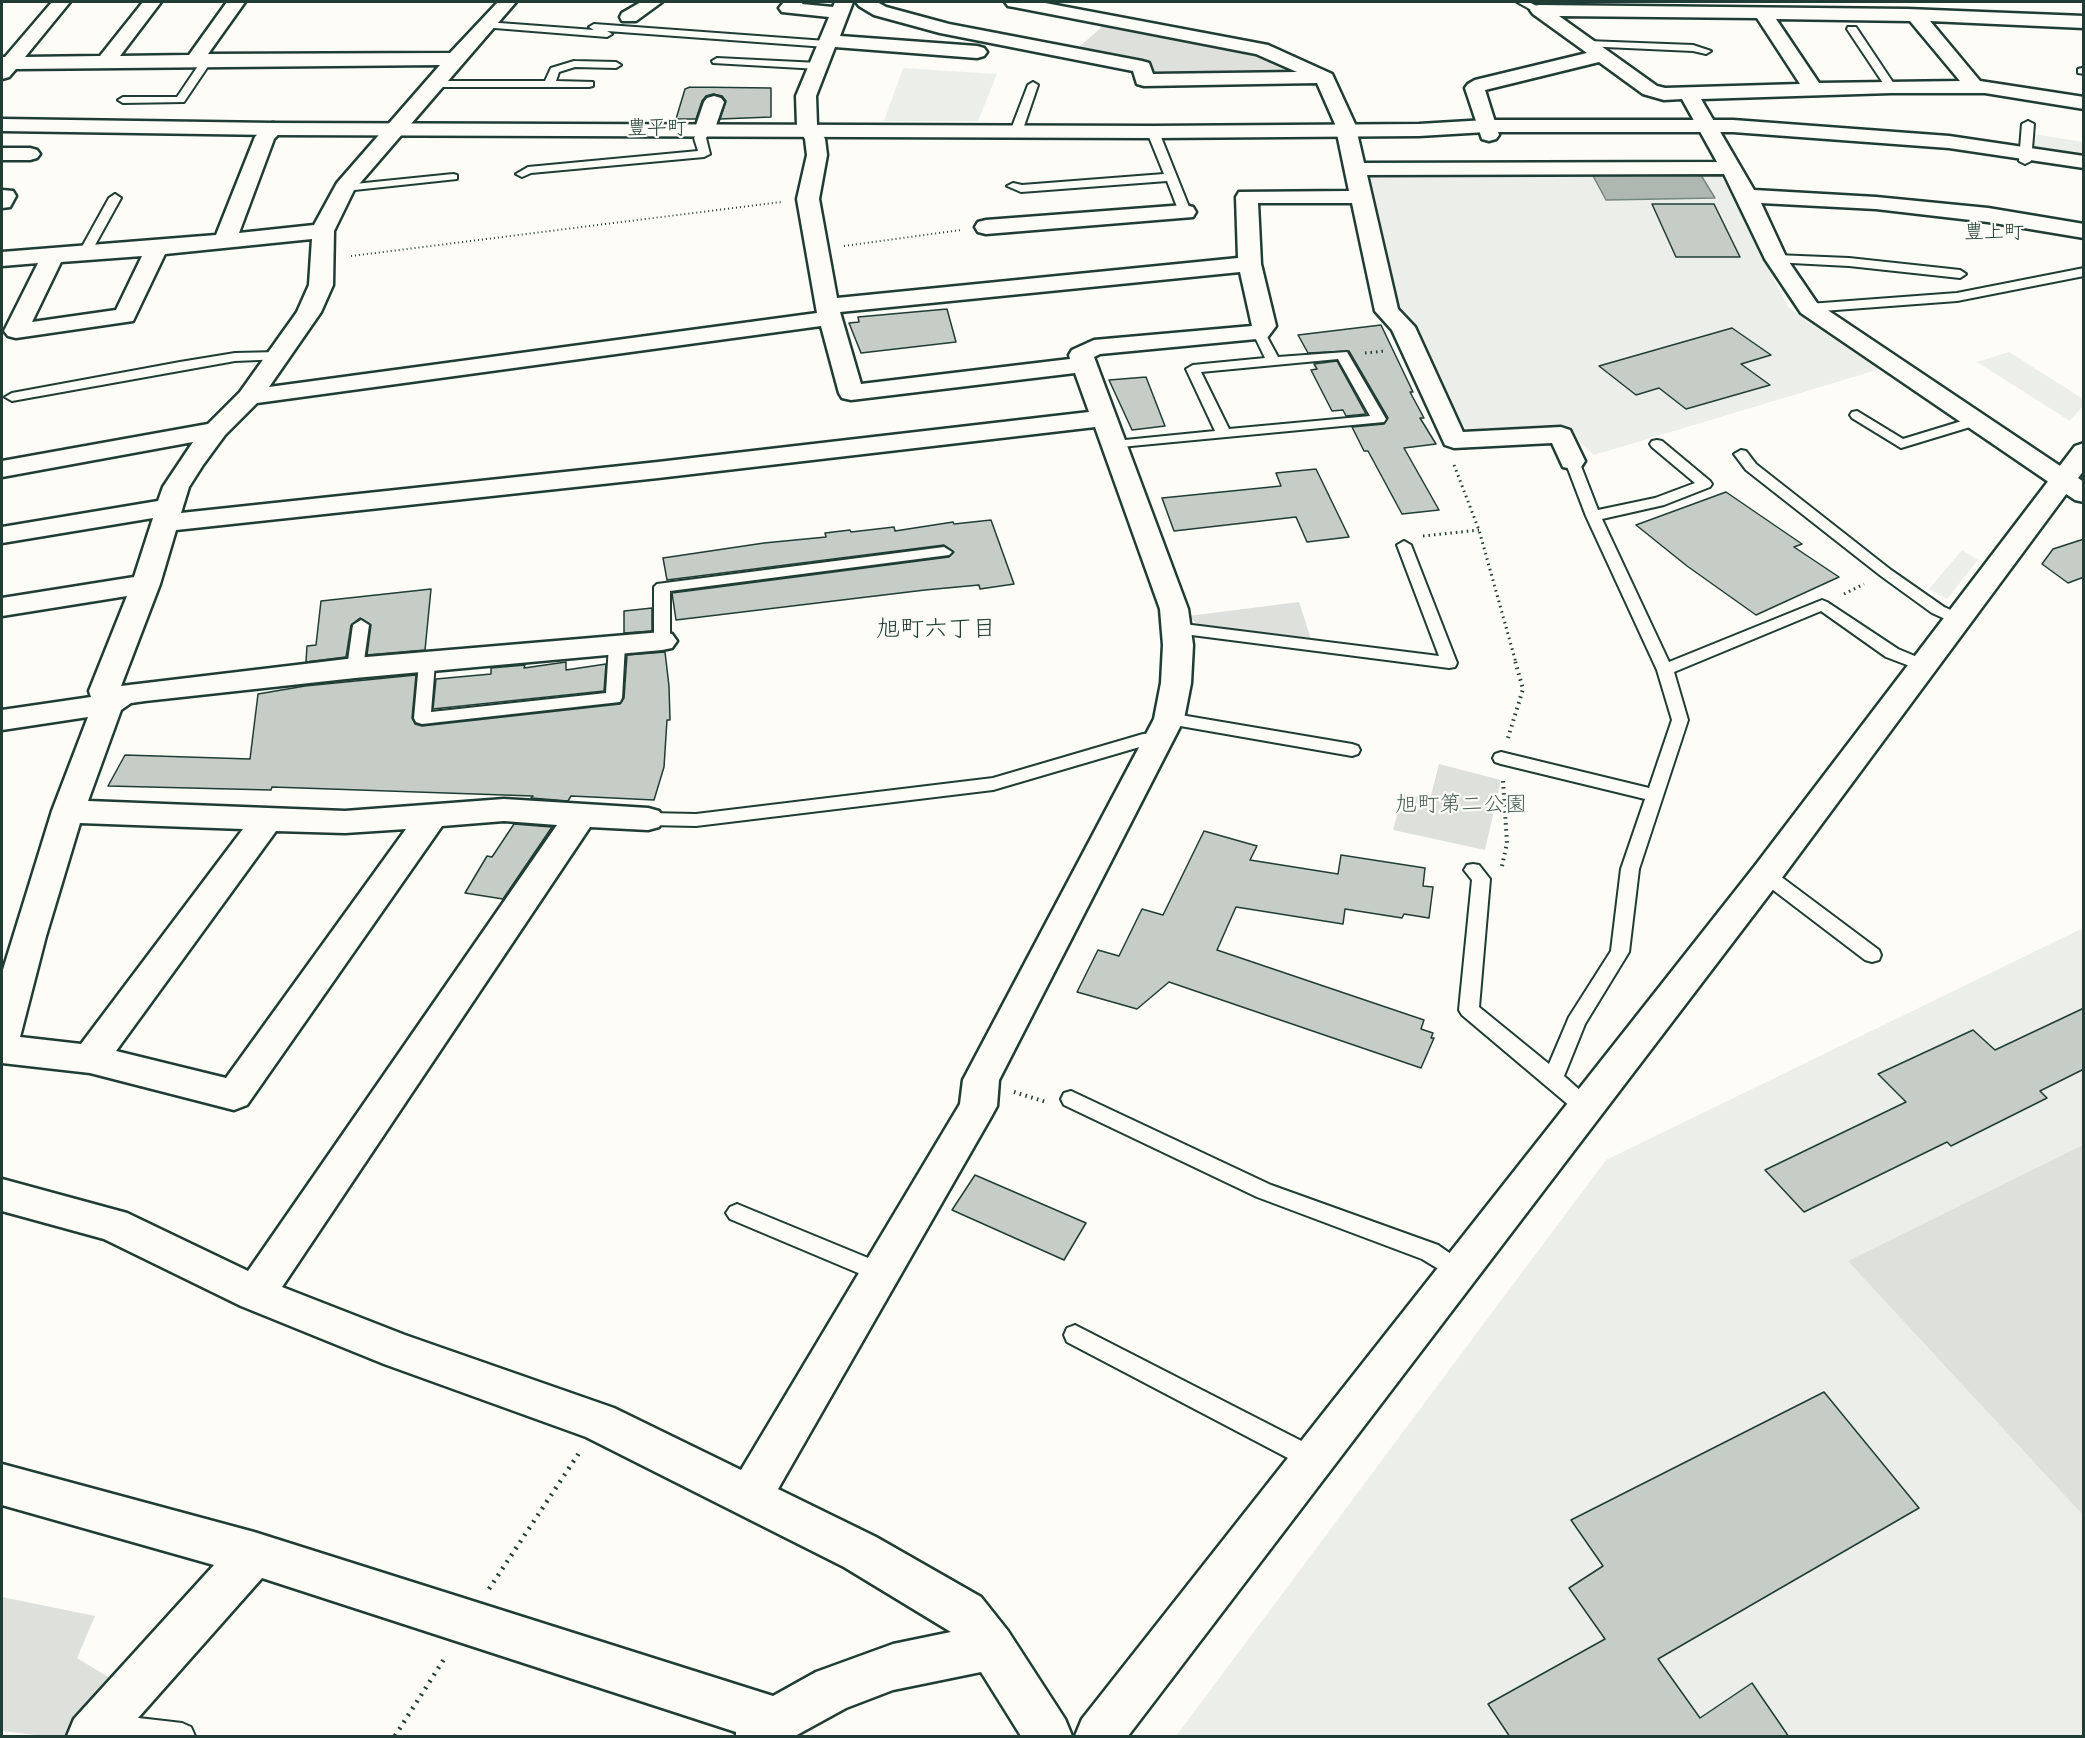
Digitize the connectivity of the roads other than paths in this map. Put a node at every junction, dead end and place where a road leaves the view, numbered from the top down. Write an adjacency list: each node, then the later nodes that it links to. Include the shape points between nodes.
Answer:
1 (61, 2): 30 (street)
2 (152, 2): 27 (street)
3 (236, 2): 28 (street)
4 (507, 2): 17 (street)
5 (653, 2): 14 (street)
6 (794, 2): 10 (street, via 788,8)
7 (865, 2): 23 (street, via 880,11 947,29)
8 (1014, 2): 15 (street)
9 (1531, 6): 11 (street); 22 (street)
10 (842, 7): 21 (street)
11 (1716, 7): 13 (street)
12 (1907, 11): 13 (street); 16 (street); 38 (street)
13 (1763, 13): 39 (street)
14 (629, 17)
15 (1104, 19): 23 (street); 32 (street, via 1261,49)
16 (2084, 22)
17 (486, 25): 20 (lane); 25 (street)
18 (594, 27): 21 (lane)
19 (1852, 29): 37 (lane)
20 (622, 36)
21 (827, 43): 23 (street, via 1042,60); 31 (street)
22 (1593, 50): 24 (lane); 40 (street, via 1650,90); 48 (street, via 1475,88)
23 (1063, 51): 32 (street, via 1142,67 1144,80)
24 (1706, 51)
25 (454, 60): 28 (street); 33 (street)
26 (717, 61): 31 (lane)
27 (105, 62): 28 (street); 30 (street)
28 (200, 62): 41 (lane, via 180,100)
29 (616, 65): 34 (lane, via 574,64 555,70)
30 (5, 66)
31 (819, 66): 51 (street, via 806,96)
32 (1325, 78): 52 (street)
33 (433, 84): 34 (lane); 47 (street)
34 (549, 84): 35 (lane)
35 (589, 84)
36 (1033, 85): 53 (lane)
37 (1891, 87): 38 (street); 39 (street)
38 (1976, 87): 43 (street)
39 (1813, 89): 40 (street)
40 (1688, 93): 49 (street)
41 (123, 100)
42 (714, 102): 50 (street)
43 (2084, 103)
44 (2028, 124): 57 (lane)
45 (2, 125): 46 (street)
46 (273, 129): 47 (street); 76 (street, via 265,137)
47 (395, 130): 50 (street); 66 (street)
48 (1487, 130): 49 (street); 52 (street)
49 (1708, 130): 57 (street); 59 (street)
50 (704, 131): 51 (street); 62 (lane, via 700,138 704,154 528,170)
51 (810, 131): 53 (street); 86 (street, via 817,155 808,199)
52 (1346, 131): 54 (street); 60 (street)
53 (1016, 132): 54 (street)
54 (1153, 132): 64 (lane)
55 (2, 154): 56 (street)
56 (30, 154)
57 (2026, 157): 58 (street); 61 (street)
58 (2084, 162)
59 (1731, 168): 60 (street); 68 (street)
60 (1355, 170): 69 (street)
61 (2084, 170)
62 (522, 174)
63 (453, 177): 66 (lane)
64 (1170, 177): 65 (lane, via 1021,189); 72 (lane)
65 (1013, 186)
66 (345, 188): 74 (street)
67 (2, 196): 71 (street)
68 (1747, 196): 75 (street, via 1887,204); 81 (street)
69 (1361, 197): 82 (street, via 1247,197); 101 (street, via 1388,311 1403,327 1455,440 1561,435)
70 (115, 198): 78 (lane)
71 (2, 202)
72 (1185, 212): 73 (street)
73 (986, 227)
74 (323, 231): 76 (street); 88 (street, via 324,260 316,299)
75 (2084, 231)
76 (225, 241): 77 (street)
77 (157, 248): 78 (street); 79 (street, via 125,316 16,331)
78 (84, 254): 79 (street)
79 (52, 256): 80 (street)
80 (2, 260)
81 (1776, 260): 84 (lane, via 1849,262); 85 (street)
82 (1250, 264): 86 (street); 87 (street, via 1264,326)
83 (2084, 272): 85 (lane, via 1957,297)
84 (1960, 274)
85 (1809, 308): 95 (street)
86 (829, 312): 90 (street, via 852,393); 92 (street)
87 (1259, 333): 89 (lane); 90 (street, via 1094,347 1081,355)
88 (278, 356): 91 (lane, via 235,357); 92 (street)
89 (1273, 361): 97 (lane, via 1193,369); 97 (lane, via 1342,355 1379,419)
90 (1084, 365): 94 (street)
91 (12, 397)
92 (249, 397): 96 (street)
93 (1857, 415): 95 (lane, via 1901,444)
94 (1105, 418): 99 (street); 104 (street, via 646,471)
95 (1975, 421): 103 (street)
96 (216, 430): 102 (street); 104 (street, via 176,487)
97 (1224, 434): 99 (lane)
98 (1657, 444): 105 (lane, via 1705,484 1659,502)
99 (1115, 445): 113 (street, via 1174,609)
100 (1741, 454): 111 (lane, via 1751,467 1886,573 1938,610)
101 (1572, 461): 105 (lane)
102 (2, 470)
103 (2077, 475): 111 (street)
104 (168, 515): 106 (street); 109 (street)
105 (1593, 516): 119 (lane)
106 (2, 535)
107 (1404, 545): 113 (lane, via 1449,663)
108 (944, 552): 114 (lane, via 662,586)
109 (146, 584): 110 (street); 120 (street, via 104,691)
110 (2, 607)
111 (1958, 619): 117 (street)
112 (361, 625): 118 (lane)
113 (1176, 628): 122 (street, via 1176,673)
114 (662, 641): 115 (street)
115 (617, 645): 116 (street); 116 (lane, via 614,698 422,718)
116 (427, 663): 118 (street)
117 (1923, 666): 119 (lane, via 1892,653 1822,605); 132 (street)
118 (355, 668): 120 (street, via 145,690 123,695)
119 (1665, 670): 125 (lane, via 1680,720)
120 (108, 704): 121 (street); 126 (street)
121 (2, 720)
122 (1165, 729): 123 (lane); 129 (lane, via 1143,740 993,784 696,820); 143 (street, via 981,1080 978,1106)
123 (1352, 750)
124 (1501, 758): 125 (lane)
125 (1654, 795): 137 (lane, via 1630,868 1620,952 1576,1022)
126 (68, 811): 130 (street); 134 (street)
127 (433, 815): 128 (street, via 504,810); 130 (street, via 345,822); 136 (street, via 234,1095)
128 (580, 816): 129 (street); 144 (street)
129 (648, 819)
130 (267, 820): 136 (street)
131 (1473, 870): 137 (lane, via 1481,879 1469,1010)
132 (1766, 875): 133 (lane); 139 (street)
133 (1872, 955)
134 (2, 1036)
135 (2, 1049): 136 (street)
136 (90, 1059)
137 (1553, 1078): 139 (lane)
138 (1071, 1099): 142 (lane, via 1264,1191 1430,1252)
139 (1584, 1106): 142 (street)
140 (2, 1195): 144 (street, via 113,1225)
141 (736, 1213): 143 (lane)
142 (1460, 1273): 146 (street)
143 (882, 1274): 148 (street)
144 (255, 1294): 148 (street, via 399,1351 599,1422)
145 (1075, 1335): 146 (lane)
146 (1313, 1459): 155 (street)
147 (2, 1485): 149 (street)
148 (750, 1496): 150 (street, via 965,1612)
149 (254, 1554): 151 (street, via 468,1622); 152 (street)
150 (992, 1647): 151 (street, via 893,1667 833,1689); 154 (street)
151 (767, 1729)
152 (95, 1732): 153 (lane)
153 (182, 1737)
154 (1048, 1737)
155 (1098, 1737)

